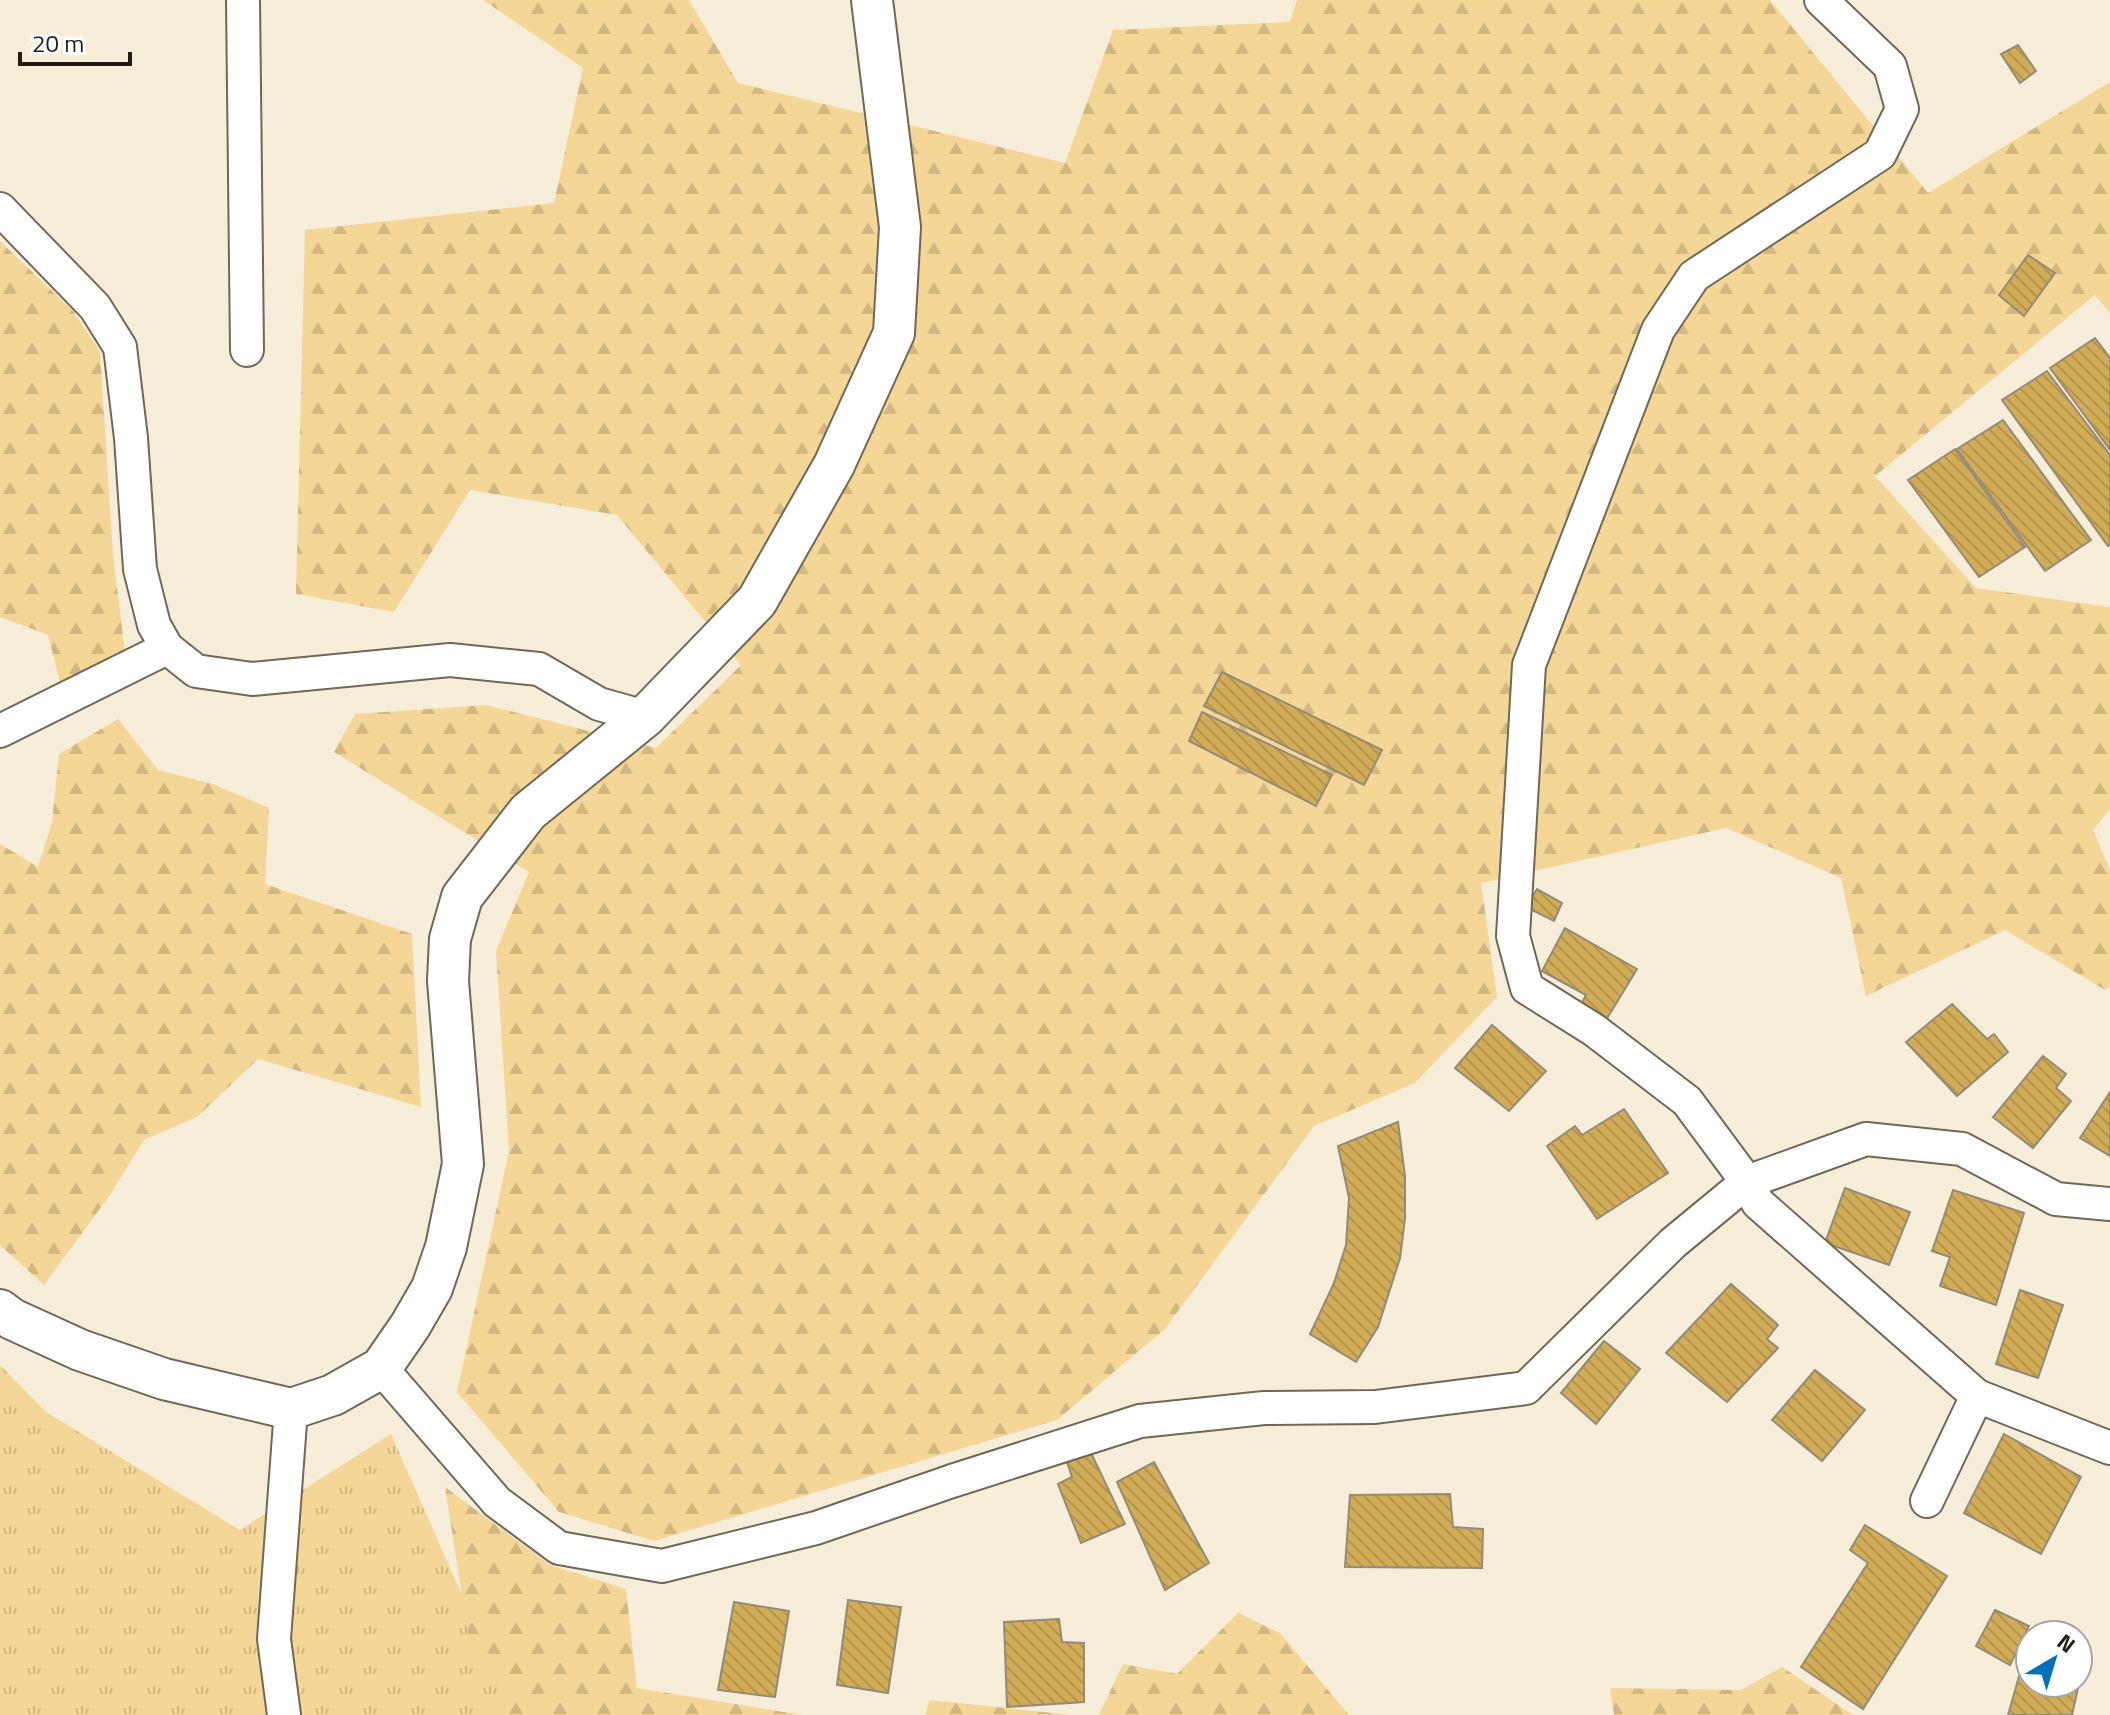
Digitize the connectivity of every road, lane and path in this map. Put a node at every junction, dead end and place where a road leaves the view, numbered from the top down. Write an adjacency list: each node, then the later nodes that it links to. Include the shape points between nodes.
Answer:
1 (243, 0): 5 (street)
2 (872, 0): 7 (street, via 900,227 894,333 834,465 757,601)
3 (1821, 0): 9 (street, via 1890,66 1902,109 1880,154 1694,276 1658,330 1529,665 1513,936 1527,988 1594,1030 1687,1101)
4 (0, 209): 6 (street, via 95,307 120,347 140,569 154,625)
5 (247, 350)
6 (167, 648): 7 (street, via 196,671 252,679 450,660 539,669 599,704); 8 (street)
7 (645, 717): 12 (street, via 528,812 462,897 450,939 448,981 463,1164 432,1288)
8 (0, 731)
9 (1747, 1182): 10 (street, via 1866,1139 1962,1149 2056,1199); 12 (street, via 1673,1243 1526,1388 1375,1407 1264,1408 1140,1421 816,1528 662,1566 559,1548 497,1502); 13 (street, via 1758,1203)
10 (2110, 1204)
11 (0, 1310): 14 (street, via 80,1350 164,1379)
12 (381, 1368): 14 (street, via 333,1395)
13 (1977, 1396): 15 (street); 16 (street)
14 (291, 1409): 17 (street, via 274,1639)
15 (2110, 1448)
16 (1927, 1501)
17 (284, 1715)

